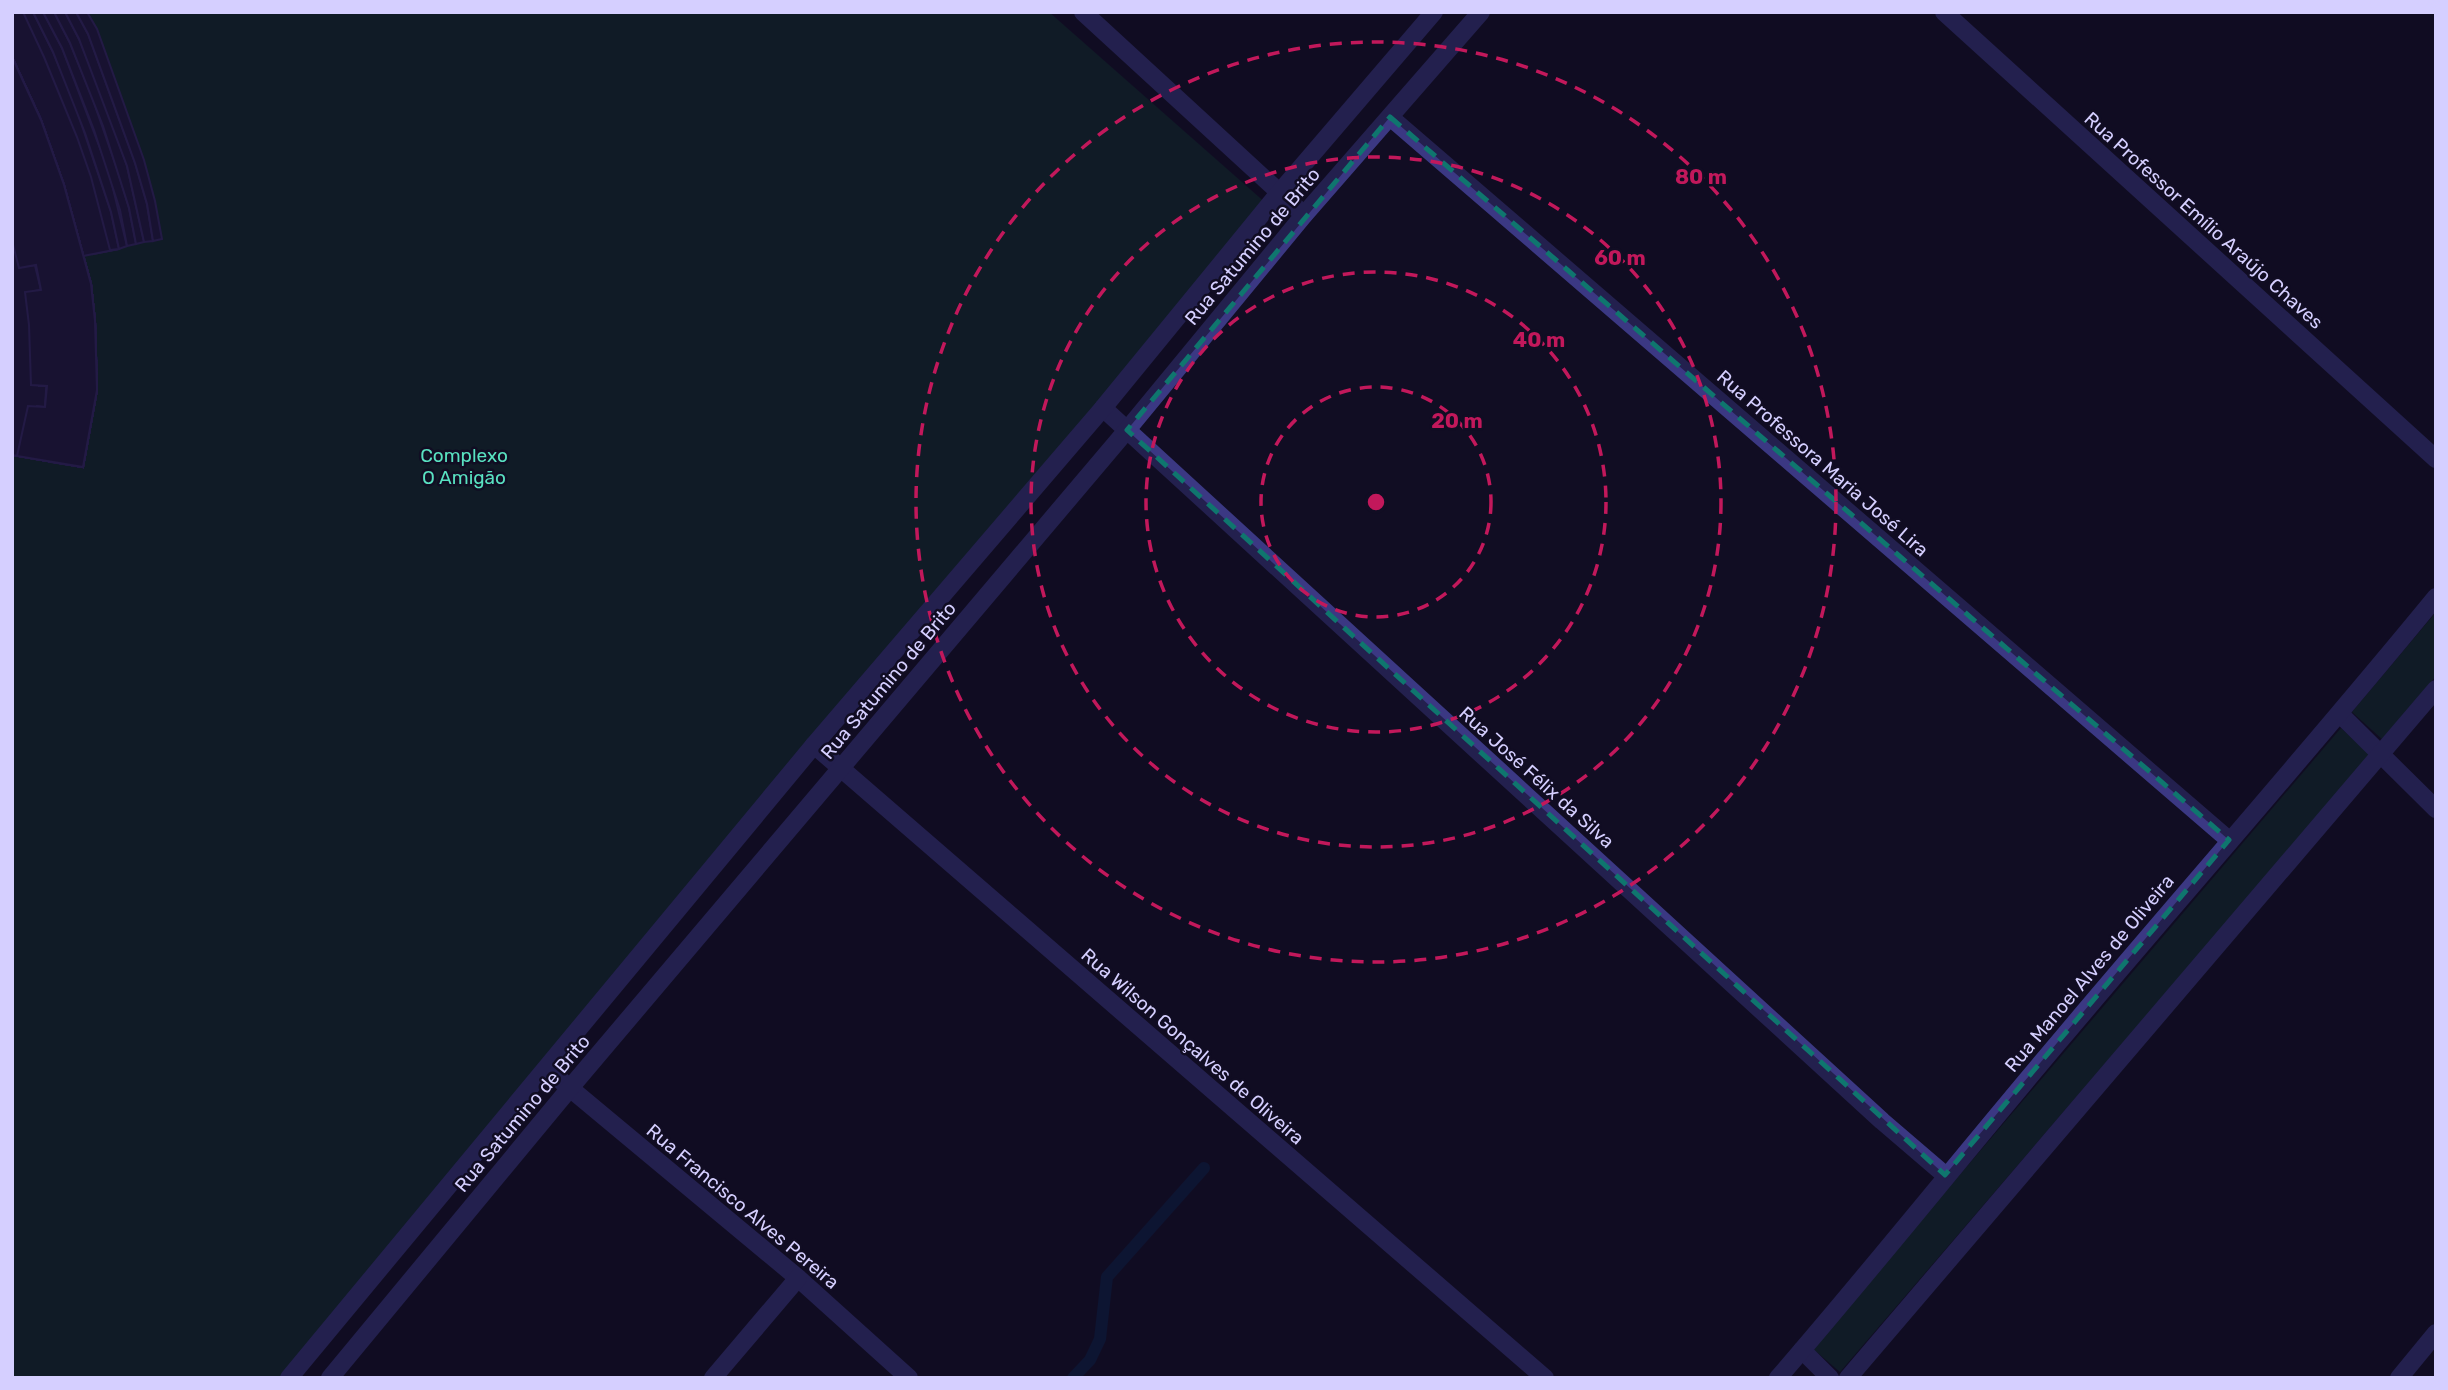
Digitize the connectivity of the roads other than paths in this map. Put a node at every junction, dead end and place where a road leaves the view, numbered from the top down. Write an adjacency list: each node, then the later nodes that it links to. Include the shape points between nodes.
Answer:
1 (1083, 12): 6 (street)
2 (1434, 12): 6 (street, Rua Satumino de Brito)
3 (1481, 12): 5 (street, Rua Satumino de Brito)
4 (1944, 12): 10 (street, Rua Professor Emílio Araújo Chaves)
5 (1390, 117): 7 (street, Rua Satumino de Brito); 18 (street, Rua Professora Maria José Lira)
6 (1279, 194): 7 (street); 8 (street, Rua Satumino de Brito)
7 (1304, 215): 9 (street, Rua Satumino de Brito)
8 (1103, 408): 9 (street, Rua José Félix da Silva); 14 (street, Rua Satumino de Brito)
9 (1126, 430): 16 (street, Rua Satumino de Brito); 21 (street, Rua José Félix da Silva)
10 (2436, 459)
11 (2436, 597): 13 (street, Rua Manoel Alves de Oliveira)
12 (2436, 689): 15 (street)
13 (2340, 714): 15 (street); 18 (street, Rua Manoel Alves de Oliveira)
14 (814, 745): 16 (street, Rua Wilson Gonçalves de Oliveira); 19 (street, Rua Satumino de Brito)
15 (2381, 754): 17 (street); 32 (street)
16 (841, 768): 20 (street, Rua Satumino de Brito); 29 (street, Rua Wilson Gonçalves de Oliveira)
17 (2436, 809)
18 (2229, 840): 21 (street, Rua Manoel Alves de Oliveira)
19 (547, 1069): 20 (street, Rua Francisco Alves Pereira); 25 (street, Rua Satumino de Brito)
20 (570, 1088): 22 (street, Rua Francisco Alves Pereira); 26 (street, Rua Satumino de Brito)
21 (1945, 1175): 24 (street, Rua Manoel Alves de Oliveira)
22 (798, 1278): 27 (street); 28 (street, Rua Francisco Alves Pereira)
23 (2436, 1333): 33 (street)
24 (1802, 1350): 30 (street, Rua Manoel Alves de Oliveira); 31 (street)
25 (289, 1378)
26 (330, 1378)
27 (713, 1378)
28 (909, 1378)
29 (1545, 1378)
30 (1778, 1378)
31 (1830, 1378)
32 (1848, 1378)
33 (2399, 1378)

